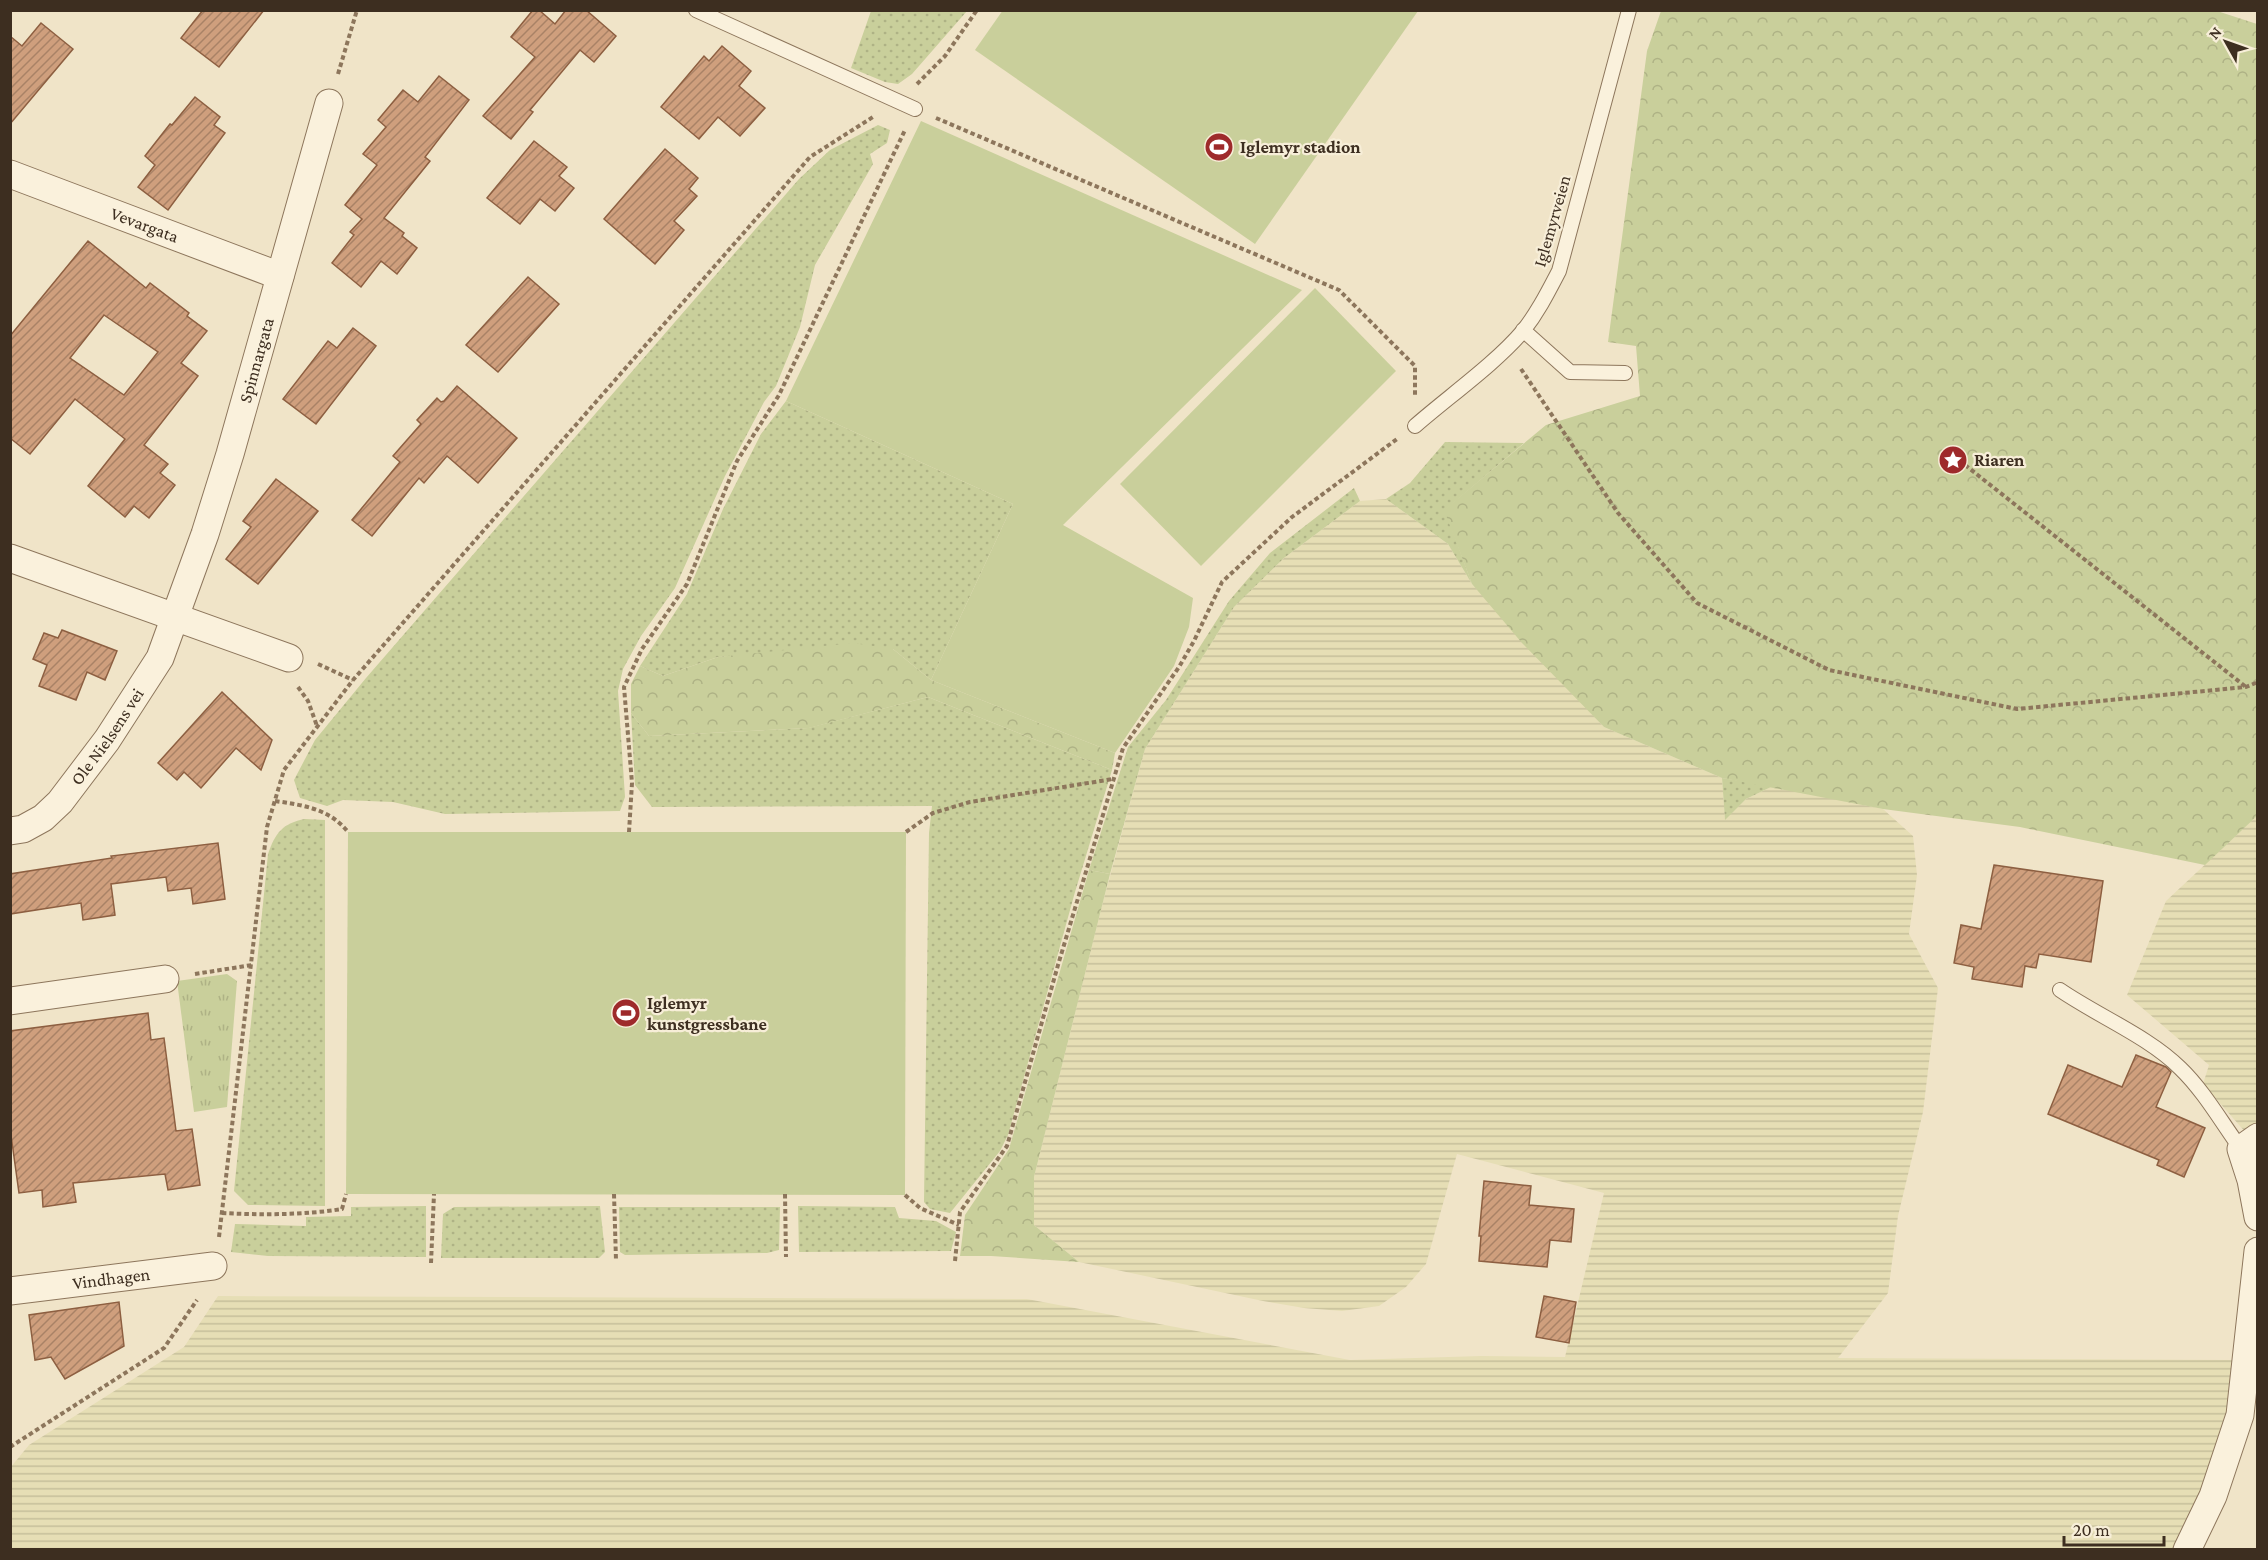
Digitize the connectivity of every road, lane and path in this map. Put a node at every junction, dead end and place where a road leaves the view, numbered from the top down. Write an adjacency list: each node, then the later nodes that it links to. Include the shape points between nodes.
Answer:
1 (357, 10): 6 (path)
2 (696, 10): 5 (lane)
3 (977, 10): 5 (path, via 945,56)
4 (1629, 10): 10 (lane, Iglemyrveien, via 1559,271)
5 (897, 102): 7 (lane); 18 (path, via 810,157)
6 (329, 103): 9 (street, Spinnargata)
7 (915, 109): 13 (path, via 1339,290 1415,366); 25 (path, via 778,395 737,461 687,584 642,649 624,687 632,783)
8 (10, 174): 9 (street, Vevargata)
9 (280, 276): 16 (street, Spinnargata, via 230,454)
10 (1523, 330): 11 (lane, Iglemyrveien); 12 (lane, via 1570,372)
11 (1507, 348): 13 (lane, Iglemyrveien); 20 (path, via 1618,513 1697,603 1829,670 2017,709)
12 (1625, 373)
13 (1414, 426): 21 (path, via 1292,517 1222,582 1179,667 1123,748)
14 (1965, 465): 20 (path)
15 (10, 558): 16 (street)
16 (176, 617): 17 (street); 23 (street, Ole Nielsens vei, via 160,658 82,775 43,818)
17 (289, 658): 18 (path, via 313,662)
18 (353, 680): 22 (path, via 284,770)
19 (2258, 682): 20 (path)
20 (2246, 687)
21 (1113, 779): 26 (path, via 970,802 933,813); 39 (path, via 1007,1146 960,1212)
22 (275, 801): 24 (path, via 338,819); 27 (path, via 267,827)
23 (10, 831)
24 (348, 832)
25 (628, 832)
26 (906, 832)
27 (252, 965): 28 (path); 37 (path)
28 (165, 979): 30 (street)
29 (2060, 990): 31 (lane, via 2180,1067)
30 (10, 1001)
31 (2249, 1143): 38 (street)
32 (346, 1194): 37 (path, via 342,1209 329,1211)
33 (434, 1194): 44 (path)
34 (614, 1194): 42 (path)
35 (785, 1194): 41 (path)
36 (905, 1195): 39 (path, via 920,1208)
37 (222, 1213): 45 (path)
38 (2258, 1217)
39 (958, 1225): 43 (path)
40 (2258, 1251): 48 (street, via 2240,1415 2213,1496)
41 (786, 1257)
42 (616, 1260)
43 (955, 1261)
44 (431, 1263)
45 (213, 1266): 46 (street, Vindhagen); 47 (path, via 205,1287 164,1348)
46 (10, 1291)
47 (10, 1447)
48 (2187, 1550)

